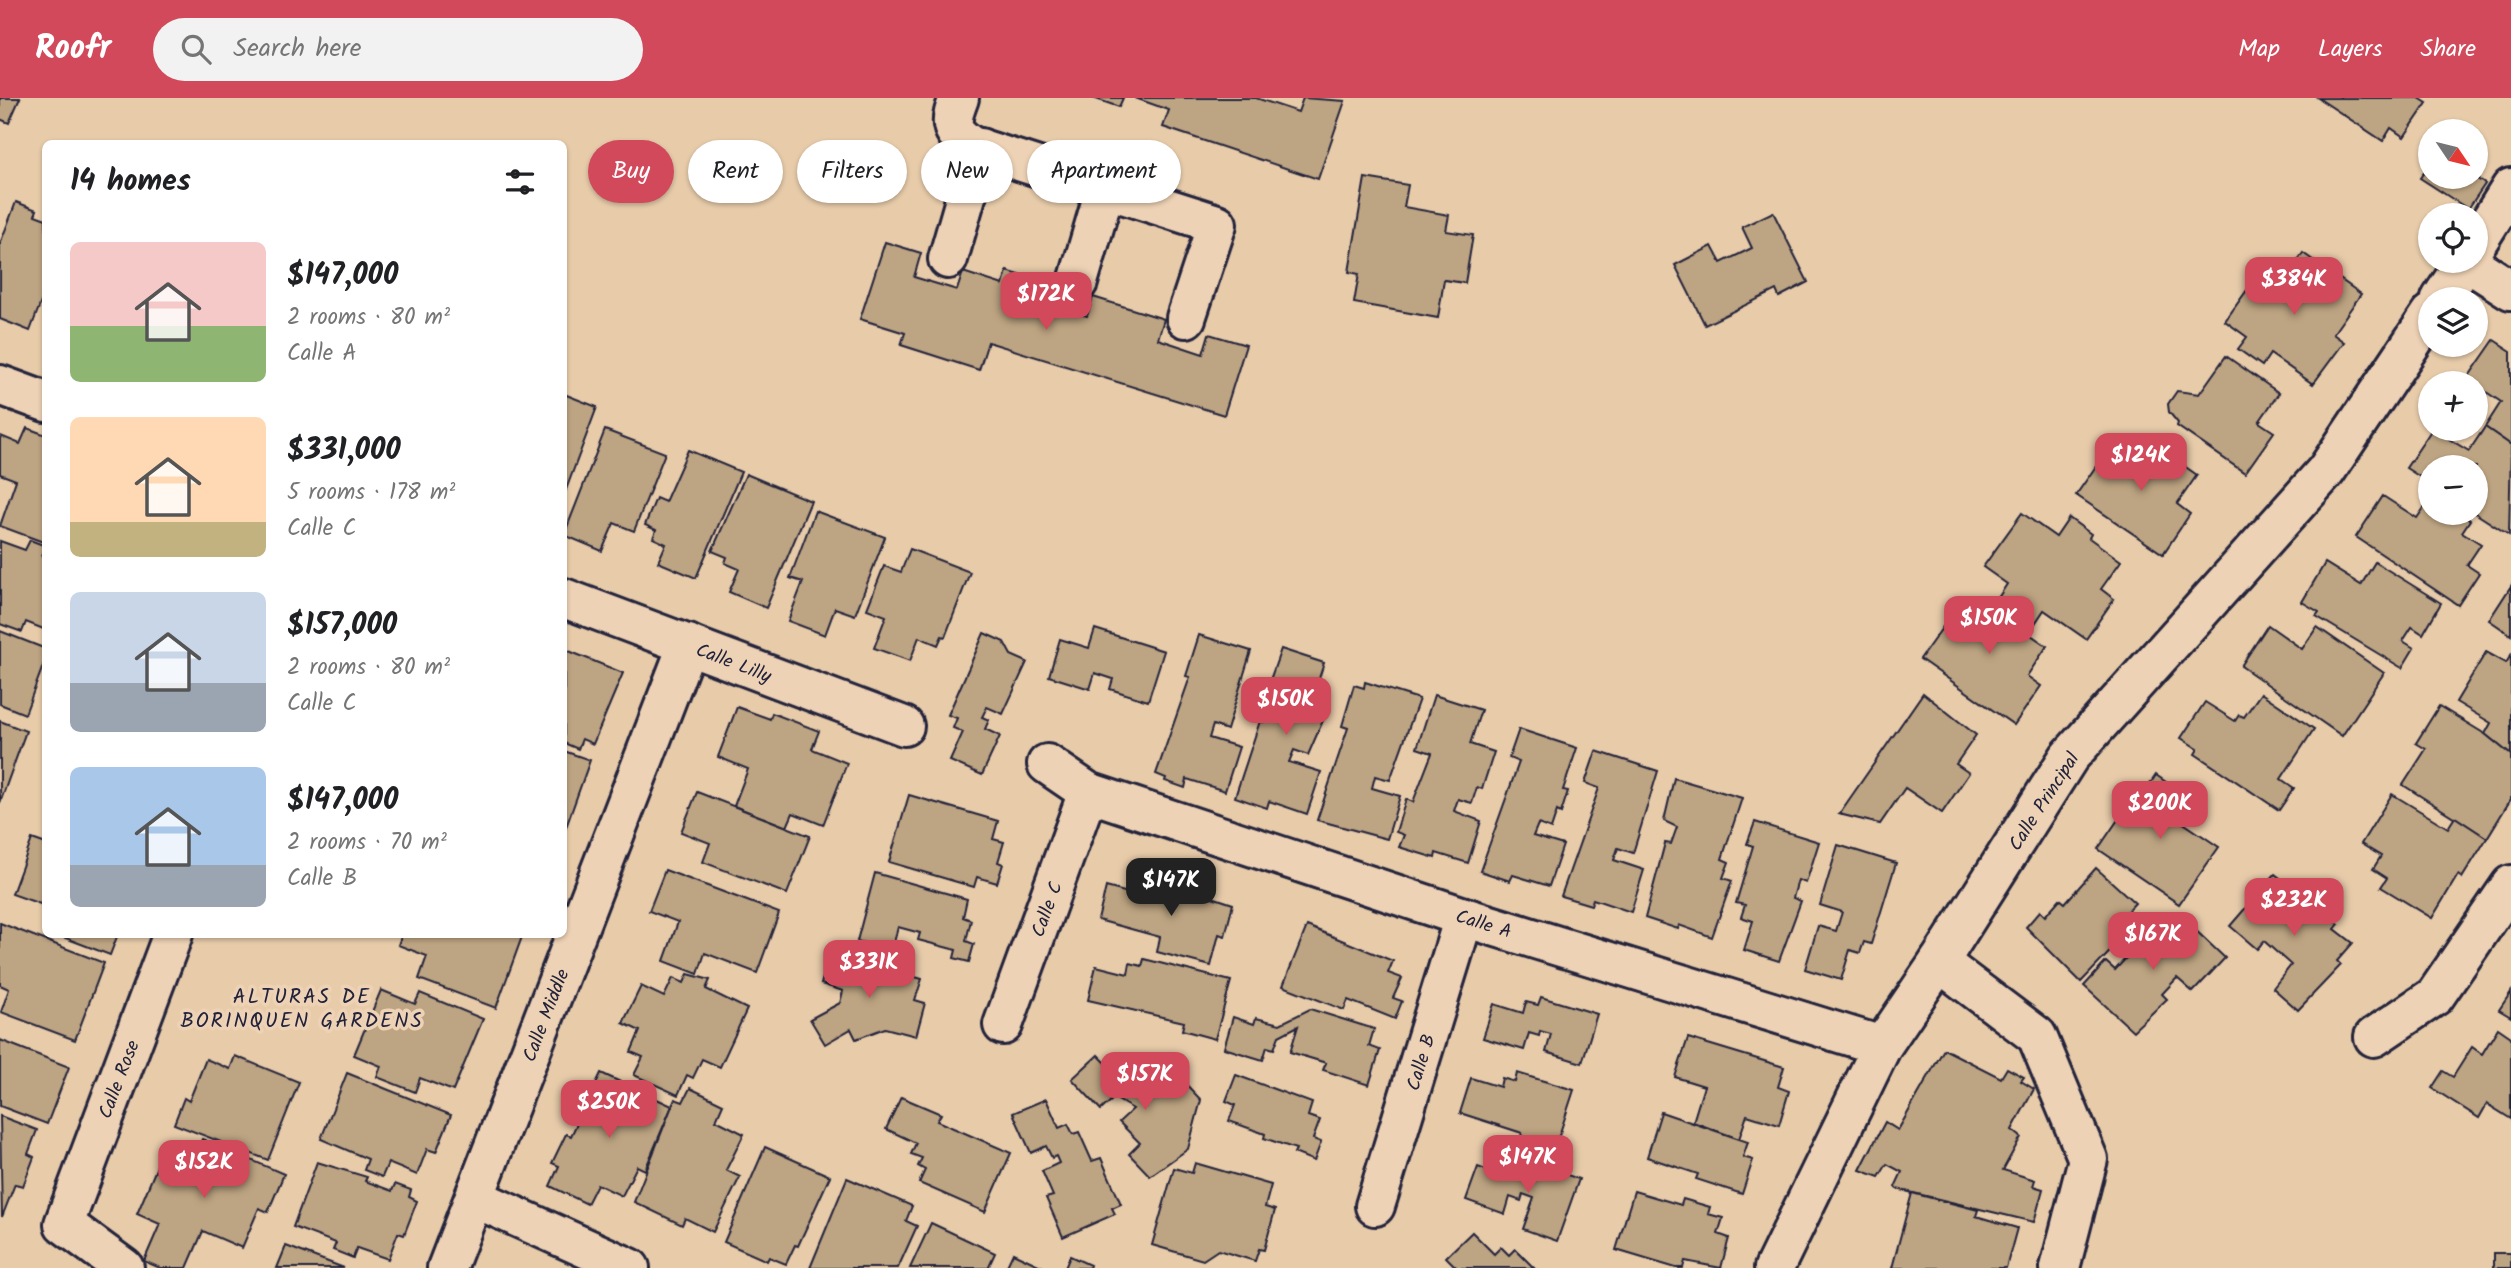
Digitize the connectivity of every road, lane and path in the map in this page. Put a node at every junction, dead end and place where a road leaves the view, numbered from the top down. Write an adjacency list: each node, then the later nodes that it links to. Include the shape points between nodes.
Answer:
1 (959, 98): 2 (street, via 951,120 957,137)
2 (963, 140)
3 (2511, 188): 7 (street)
4 (964, 203): 8 (street)
5 (1101, 203): 10 (street)
6 (1156, 203): 12 (street, via 1217,224)
7 (2488, 225)
8 (948, 259)
9 (2485, 273): 11 (street)
10 (1078, 282)
11 (2511, 290)
12 (1186, 318)
13 (2418, 333): 24 (street, Calle Principal, via 2326,471 2069,757)
14 (0, 385): 15 (street)
15 (42, 401)
16 (567, 599): 17 (street, Calle Lilly)
17 (688, 644): 18 (street, Calle Lilly); 28 (street, Calle Middle)
18 (904, 726)
19 (1046, 764): 20 (street, Calle A)
20 (1088, 792): 22 (street, Calle A); 25 (street, Calle C)
21 (2511, 885): 26 (street, via 2435,996)
22 (1464, 917): 27 (street, Calle A); 29 (street, Calle B)
23 (171, 938): 30 (street, Calle Rose, via 64,1224)
24 (1939, 962): 27 (street, Calle Principal); 34 (street, via 2037,1036 2088,1159)
25 (1003, 1025)
26 (2374, 1037)
27 (1882, 1046): 33 (street, Calle Principal)
28 (475, 1198): 31 (street, Calle Middle); 32 (street)
29 (1375, 1206)
30 (124, 1268)
31 (447, 1268)
32 (630, 1268)
33 (1774, 1268)
34 (2060, 1268)

